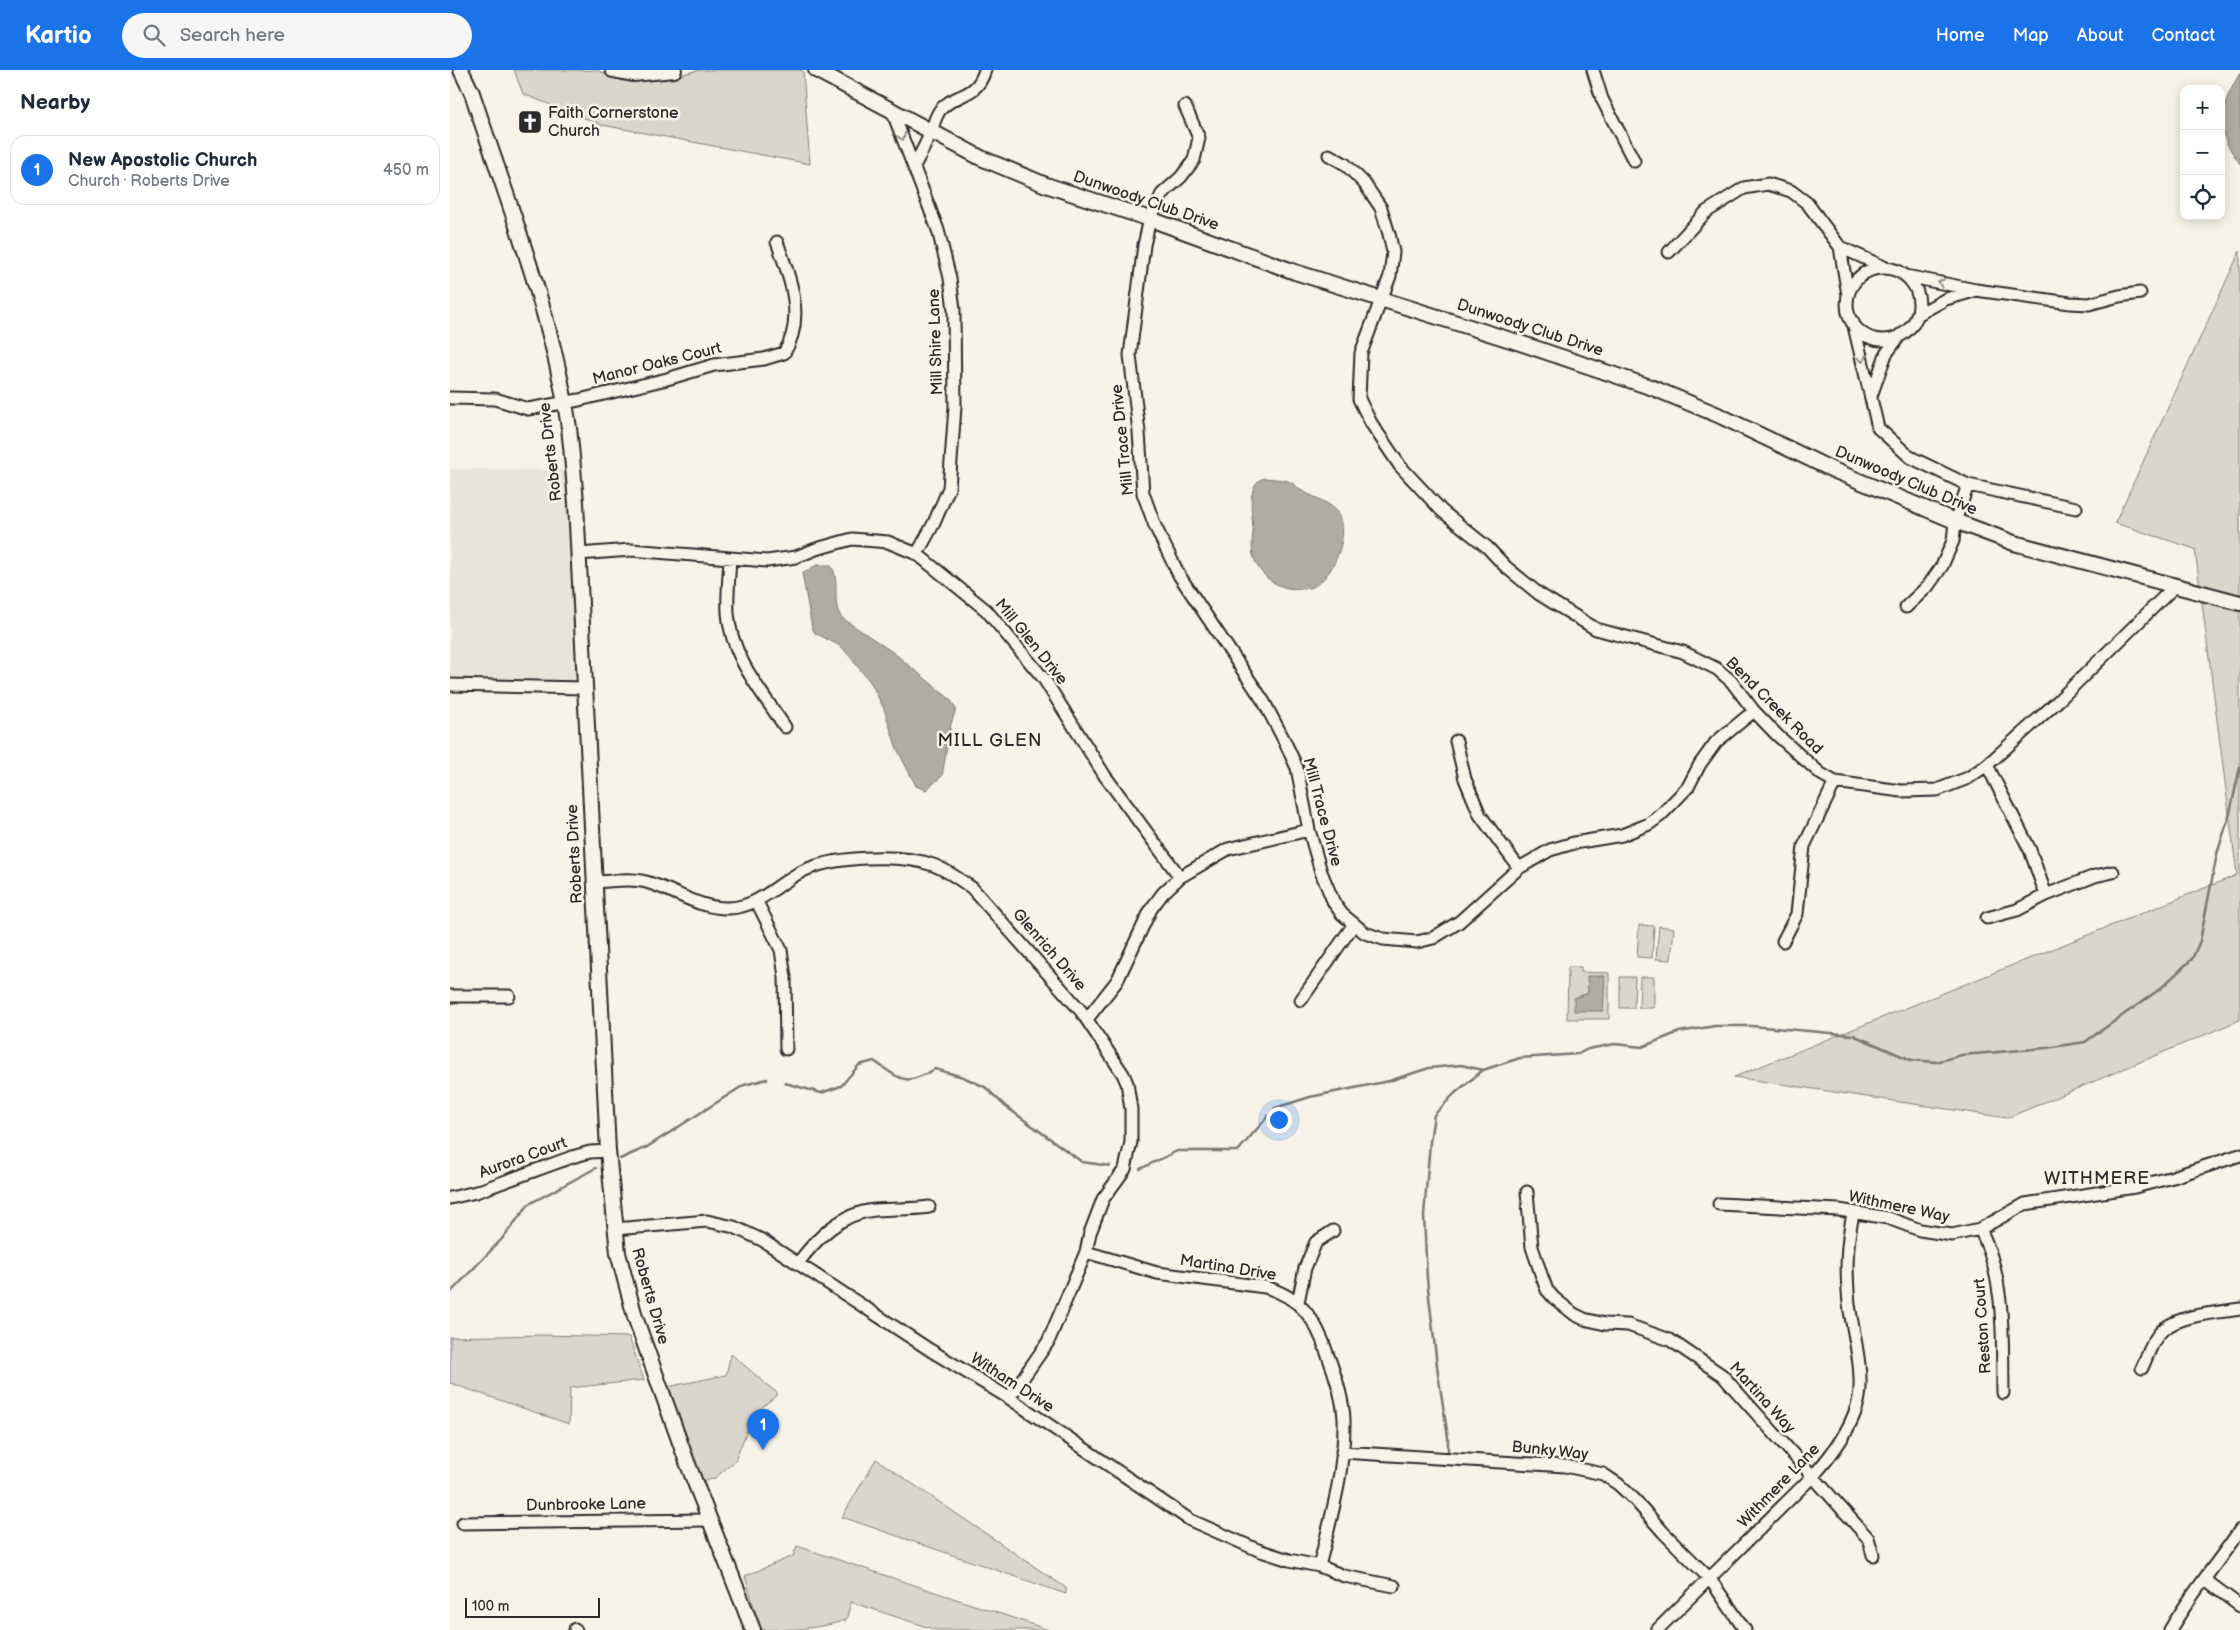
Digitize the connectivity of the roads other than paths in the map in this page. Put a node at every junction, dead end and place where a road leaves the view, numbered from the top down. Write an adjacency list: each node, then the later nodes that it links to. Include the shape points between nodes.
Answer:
1 (460, 70): 28 (street, Roberts Drive, via 472,93 532,278)
2 (613, 70): 3 (street, via 646,74)
3 (674, 70)
4 (816, 70): 8 (street, Dunwoody Club Drive)
5 (985, 70): 9 (street, via 970,93 943,107)
6 (1593, 70): 11 (street, via 1602,99)
7 (1185, 106): 13 (street, Mill Trace Drive, via 1199,138 1194,160 1162,194)
8 (891, 108): 9 (street, Dunwoody Club Drive); 12 (street, Mill Shire Lane, one-way to 12)
9 (932, 131): 12 (street); 13 (street, Dunwoody Club Drive, via 1013,172)
10 (1329, 154): 22 (street, Bend Creek Road, via 1346,164 1381,208 1393,252)
11 (1634, 161)
12 (914, 166): 33 (street, Mill Shire Lane, via 938,230 950,278 954,310 955,408 949,488)
13 (1150, 219): 22 (street, Dunwoody Club Drive, via 1295,272); 45 (street, Mill Trace Drive, via 1130,355 1143,493 1179,576 1264,702 1284,740 1297,768)
14 (777, 242): 28 (street, Manor Oaks Court, via 790,278 794,305 793,338 784,353 764,359 714,365)
15 (1840, 247): 16 (street, via 1807,203 1791,191 1768,184 1744,188 1706,212); 17 (street); 21 (street)
16 (1670, 252)
17 (1885, 268): 18 (street); 21 (street, via 1864,273)
18 (1906, 276): 19 (street, one-way to 18); 23 (street, via 1918,295)
19 (1976, 290): 20 (street, via 2088,304); 23 (street, via 1946,299)
20 (2140, 293)
21 (1848, 295): 24 (street)
22 (1383, 299): 31 (street, Dunwoody Club Drive, via 1653,388); 40 (street, Bend Creek Road, via 1361,352 1359,399 1390,452 1422,492 1522,581 1558,608 1596,629 1683,652 1700,660 1731,681)
23 (1917, 315): 25 (street, via 1911,326)
24 (1852, 322): 25 (street, via 1874,338); 26 (street, one-way to 26)
25 (1900, 335): 26 (street, via 1886,354)
26 (1871, 396): 29 (street, via 1878,428 1910,457)
27 (450, 398): 28 (street, Manor Oaks Court, via 495,399 528,409)
28 (568, 403): 32 (street, Roberts Drive)
29 (1968, 485): 30 (street); 31 (street)
30 (2076, 508)
31 (1955, 522): 35 (street, Dunwoody Club Drive, via 2014,543); 37 (street, via 1953,541 1942,566 1928,586)
32 (578, 554): 34 (street, Mill Glen Drive, via 631,550); 39 (street, Roberts Drive)
33 (917, 554): 34 (street, Mill Glen Drive, via 888,542 852,539 796,557 767,561); 48 (street, Mill Glen Drive, via 986,610 1044,679 1105,776)
34 (730, 559): 41 (street, via 728,614 736,648)
35 (2174, 587): 36 (street, Dunwoody Club Drive); 43 (street, Bend Creek Road, via 2058,701)
36 (2240, 603)
37 (1906, 607)
38 (450, 685): 39 (street)
39 (584, 688): 49 (street, Roberts Drive)
40 (1754, 711): 44 (street, Bend Creek Road, via 1800,756); 46 (street, Mill Trace Drive, via 1716,742 1688,787 1649,824 1622,836 1559,846)
41 (785, 727)
42 (1456, 741): 46 (street, via 1465,779 1480,815)
43 (1987, 765): 44 (street, Bend Creek Road, via 1968,778 1937,790 1901,791); 50 (street, via 2030,850)
44 (1835, 782): 54 (street, via 1804,846 1797,914)
45 (1309, 830): 48 (street, via 1228,850); 53 (street, Mill Trace Drive, via 1334,904)
46 (1519, 868): 53 (street, Mill Trace Drive, via 1459,922 1433,938 1417,942 1384,939 1365,933)
47 (2112, 872): 50 (street)
48 (1180, 877): 58 (street, via 1151,909 1117,981)
49 (594, 882): 51 (street, Glenrich Drive, via 629,879 646,882 712,907); 60 (street, Roberts Drive)
50 (2046, 895): 52 (street, via 2016,910)
51 (757, 902): 58 (street, Glenrich Drive, via 781,884 819,864 872,858 931,864 972,888); 59 (street, via 781,950 785,977)
52 (1987, 918)
53 (1354, 924): 57 (street)
54 (1783, 940)
55 (450, 996): 56 (street)
56 (509, 996)
57 (1301, 1000)
58 (1087, 1019): 70 (street, Glenrich Drive, via 1127,1084 1131,1142 1125,1169 1104,1199)
59 (786, 1049)
60 (608, 1151): 63 (street, Aurora Court, via 572,1157 476,1192); 67 (street, Roberts Drive)
61 (2240, 1154): 68 (street, Withmere Way, via 2135,1188 2025,1204)
62 (1527, 1192): 78 (street, Martina Way, via 1532,1247 1547,1290 1554,1298 1584,1319 1628,1325 1670,1340 1692,1354 1722,1375)
63 (450, 1198)
64 (1719, 1204): 66 (street, Withmere Way, via 1839,1210)
65 (930, 1207): 71 (street, via 875,1210 844,1219 814,1242)
66 (1853, 1214): 68 (street, Withmere Way, via 1888,1218 1936,1234); 78 (street, Withmere Lane, via 1847,1244 1847,1268 1860,1392 1857,1406 1833,1454)
67 (615, 1229): 71 (street, Witham Drive, via 707,1221 721,1223 762,1240); 79 (street, Roberts Drive, via 634,1317)
68 (1980, 1230): 75 (street, Reston Court, via 1990,1250 2001,1298)
69 (1333, 1231): 72 (street, via 1316,1242 1305,1268)
70 (1086, 1252): 72 (street, Martina Drive, via 1157,1273 1265,1287); 76 (street, Glenrich Drive, via 1048,1342)
71 (798, 1263): 76 (street, Witham Drive)
72 (1298, 1302): 77 (street, Martina Drive, via 1320,1332 1334,1372 1344,1419)
73 (2240, 1309): 74 (street, via 2185,1319 2165,1328)
74 (2142, 1368)
75 (2003, 1393)
76 (1009, 1398): 83 (street, Witham Drive, via 1190,1520 1258,1550)
77 (1342, 1452): 83 (street, Martina Drive, via 1334,1509); 84 (street, Bunky Way, via 1565,1466 1603,1474 1635,1500)
78 (1813, 1476): 82 (street, Martina Way, via 1868,1538); 84 (street, Withmere Lane)
79 (709, 1520): 80 (street, Dunbrooke Lane); 88 (street, Roberts Drive)
80 (463, 1523)
81 (2240, 1530): 85 (street)
82 (1873, 1555)
83 (1319, 1566): 86 (street, Witham Drive, via 1344,1576)
84 (1710, 1579): 89 (street, Withmere Lane); 90 (street, Bunky Way)
85 (2205, 1580): 87 (street); 91 (street)
86 (1394, 1586)
87 (2240, 1606)
88 (753, 1630)
89 (1657, 1630)
90 (1745, 1630)
91 (2170, 1630)

